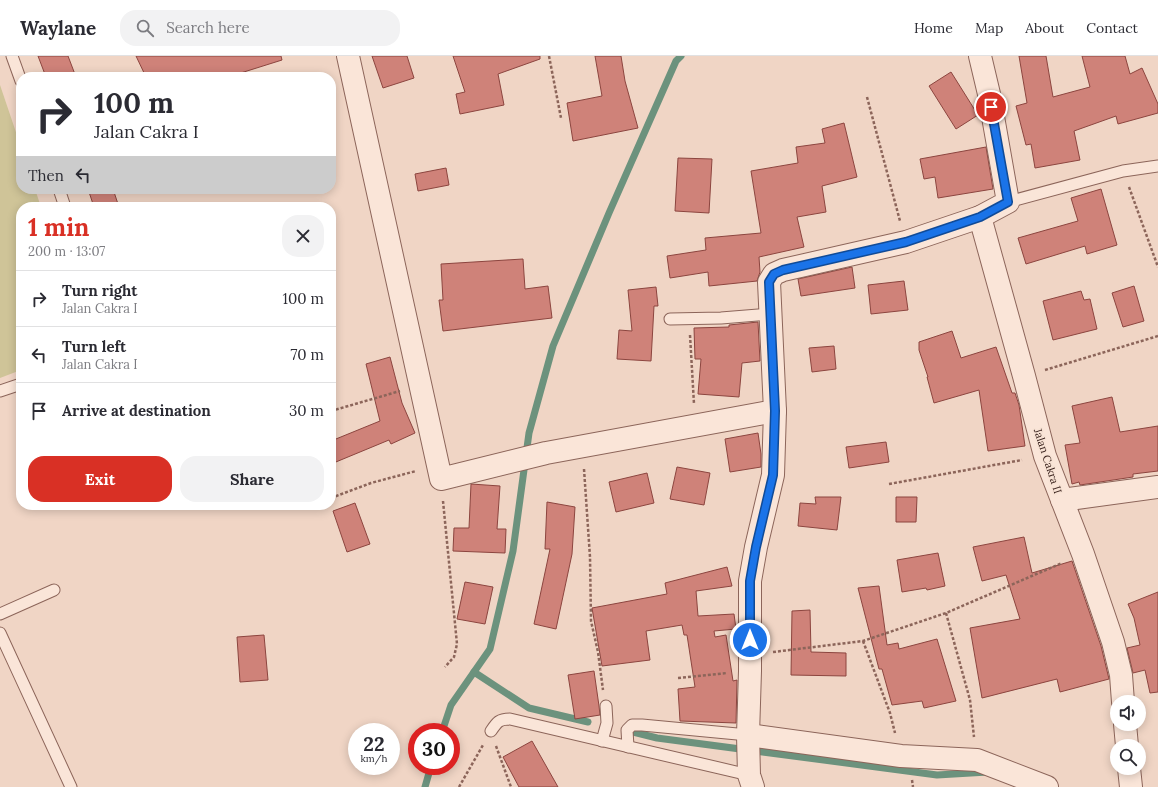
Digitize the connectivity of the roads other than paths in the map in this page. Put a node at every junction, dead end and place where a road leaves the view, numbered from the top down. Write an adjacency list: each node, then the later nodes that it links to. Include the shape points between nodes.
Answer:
1 (12, 56): 4 (lane)
2 (348, 56): 12 (street, via 439,472 510,462 582,446)
3 (980, 56): 6 (street)
4 (18, 72)
5 (1158, 166): 6 (lane, via 1123,171)
6 (1008, 202): 7 (street)
7 (980, 217): 8 (street, via 906,242 774,274 769,282); 14 (street, Jalan Cakra II, via 1045,456)
8 (771, 314): 9 (lane); 12 (street)
9 (670, 319)
10 (16, 386): 11 (lane)
11 (0, 391)
12 (775, 411): 21 (street, via 773,475 750,581)
13 (1158, 487): 14 (street)
14 (1062, 500): 18 (street, Jalan Cakra II, via 1113,642 1121,675)
15 (54, 590): 16 (lane)
16 (0, 614)
17 (0, 633): 26 (lane)
18 (1122, 695)
19 (606, 706): 23 (lane, via 607,723)
20 (491, 731): 23 (lane, via 502,719 510,719)
21 (748, 738): 22 (lane, via 632,725); 24 (street); 27 (street, via 901,756 977,760)
22 (627, 739): 23 (lane); 24 (lane)
23 (602, 741)
24 (750, 775)
25 (1130, 775): 28 (street)
26 (71, 787)
27 (1047, 787)
28 (1131, 787)

